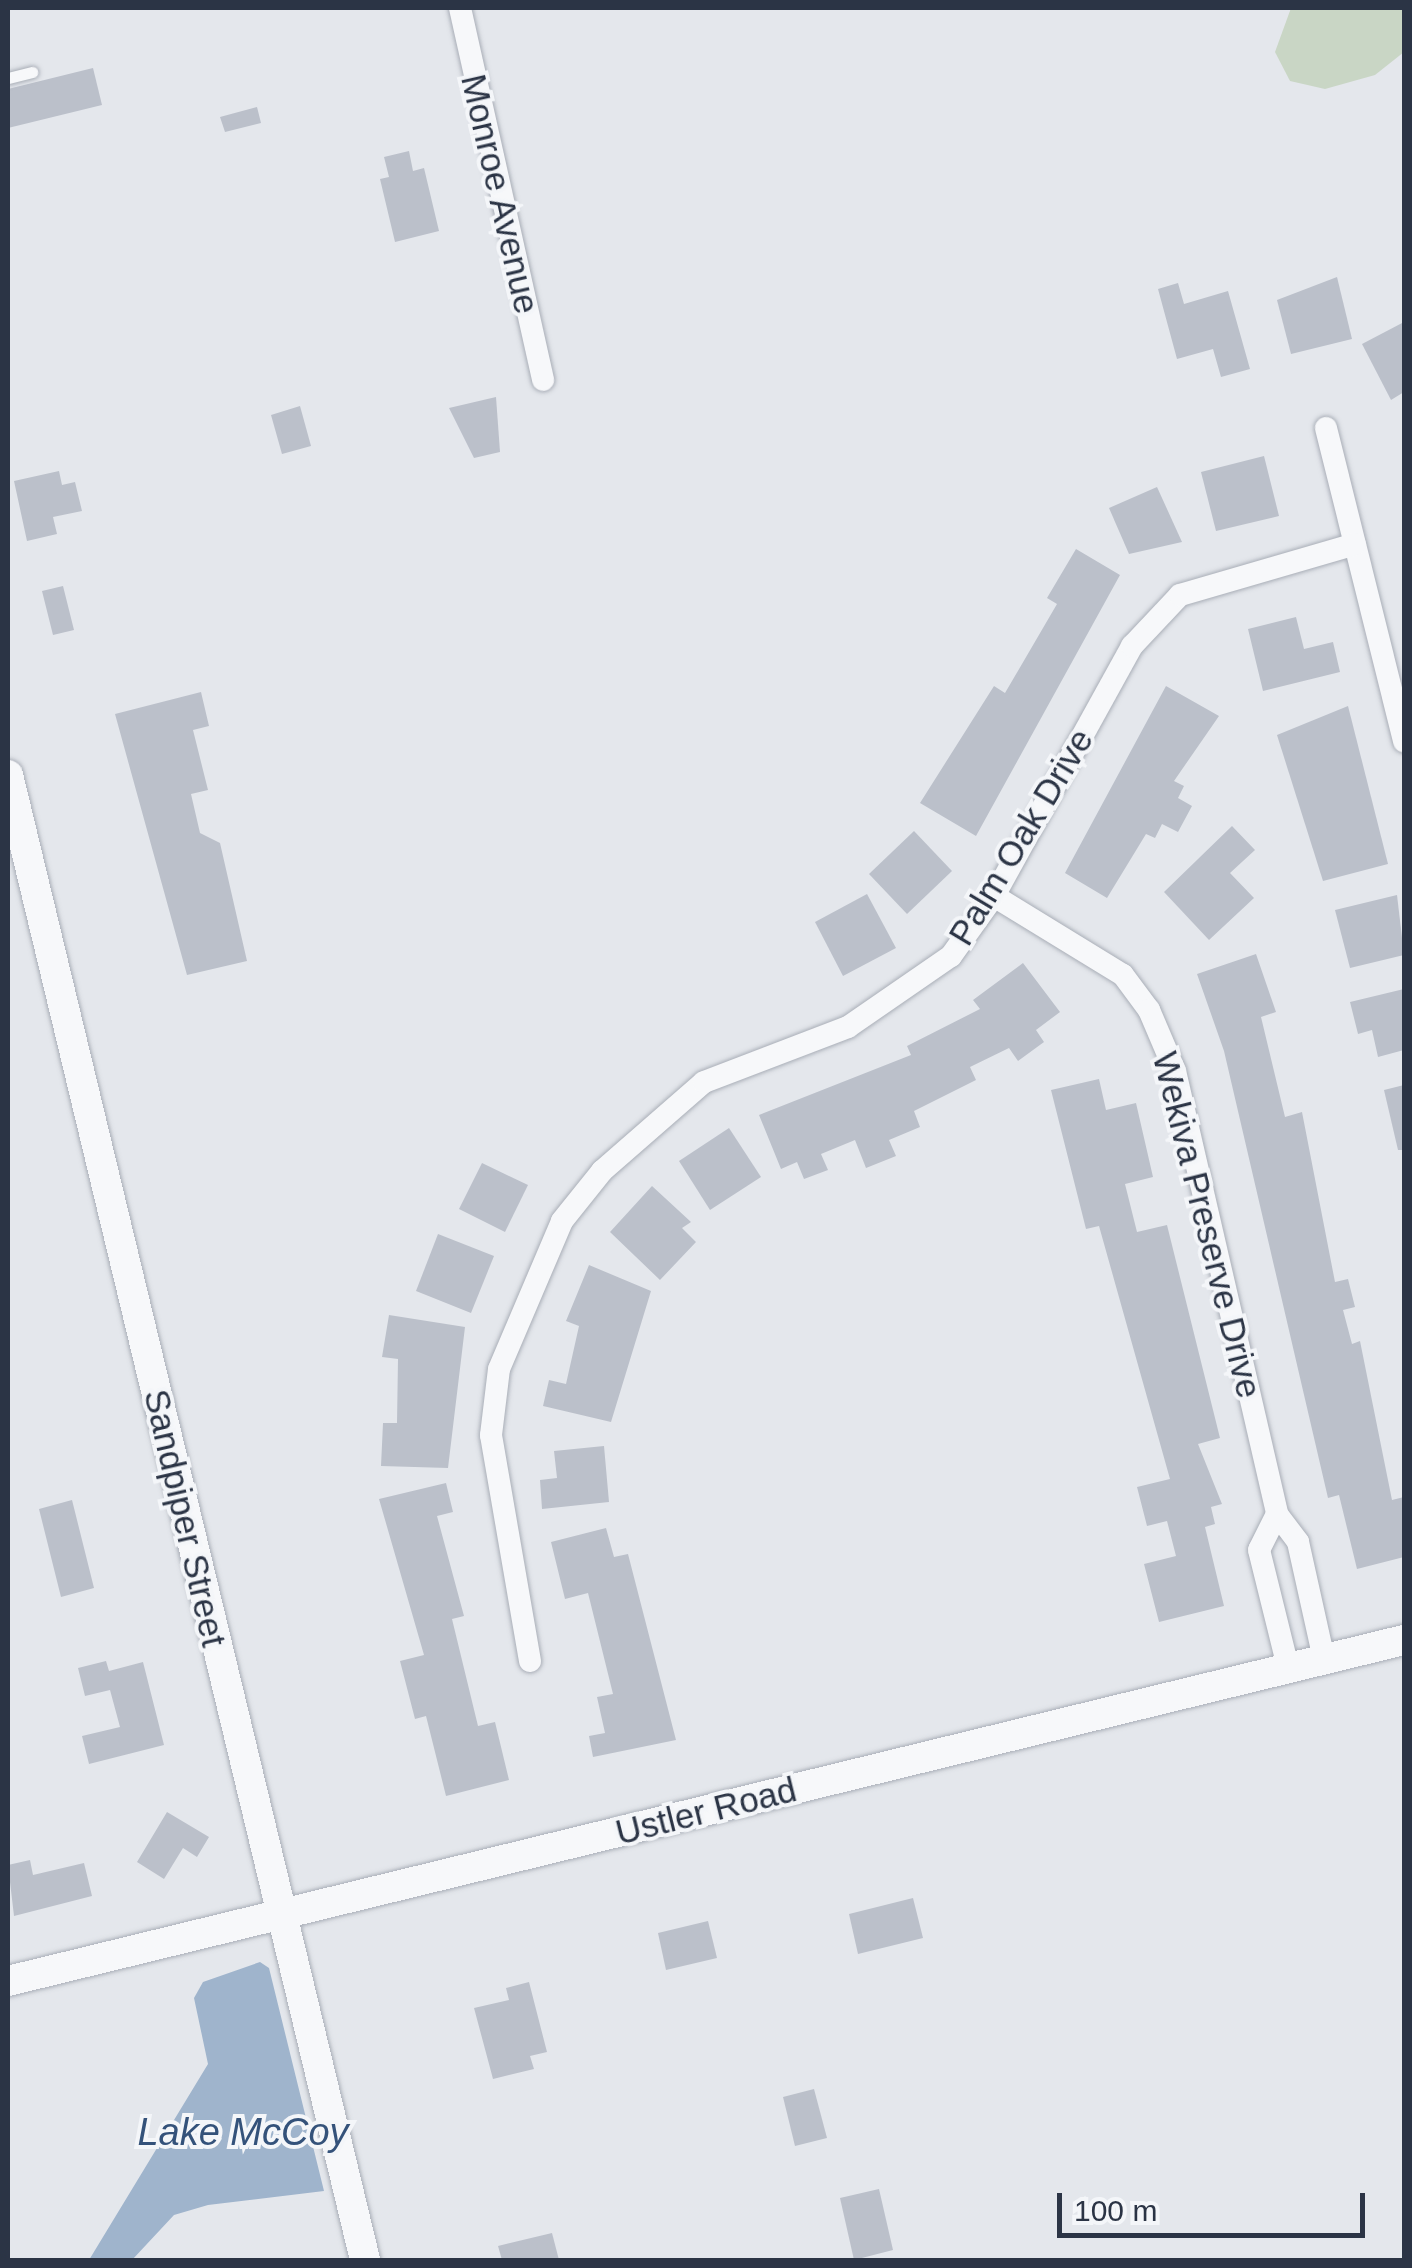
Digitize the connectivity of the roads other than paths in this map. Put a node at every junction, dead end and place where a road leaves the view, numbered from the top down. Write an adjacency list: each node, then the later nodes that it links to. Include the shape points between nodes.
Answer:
1 (460, 8): 4 (street, Monroe Avenue)
2 (32, 72): 3 (lane)
3 (8, 78)
4 (543, 380)
5 (1326, 428): 6 (street)
6 (1355, 544): 7 (street); 10 (street, Palm Oak Drive, via 1210,580 1154,617)
7 (1404, 741)
8 (8, 775): 9 (street, Sandpiper Street)
9 (20, 874): 18 (street, Sandpiper Street)
10 (994, 896): 11 (street, Wekiva Preserve Drive, via 1123,975 1149,1010 1175,1070); 16 (street, Palm Oak Drive, via 951,956 898,999 704,1082 613,1160 562,1221 499,1369 490,1435)
11 (1277, 1514): 12 (street, Wekiva Preserve Drive, via 1298,1542); 13 (street, via 1260,1550)
12 (1307, 1582): 13 (street); 15 (street, Wekiva Preserve Drive)
13 (1269, 1590): 17 (street)
14 (1404, 1640): 15 (street, Ustler Road)
15 (1324, 1658): 17 (street, Ustler Road)
16 (530, 1660)
17 (1288, 1667): 18 (street, Ustler Road)
18 (279, 1916): 19 (street, Ustler Road); 20 (street, Sandpiper Street)
19 (8, 1981)
20 (365, 2260)

